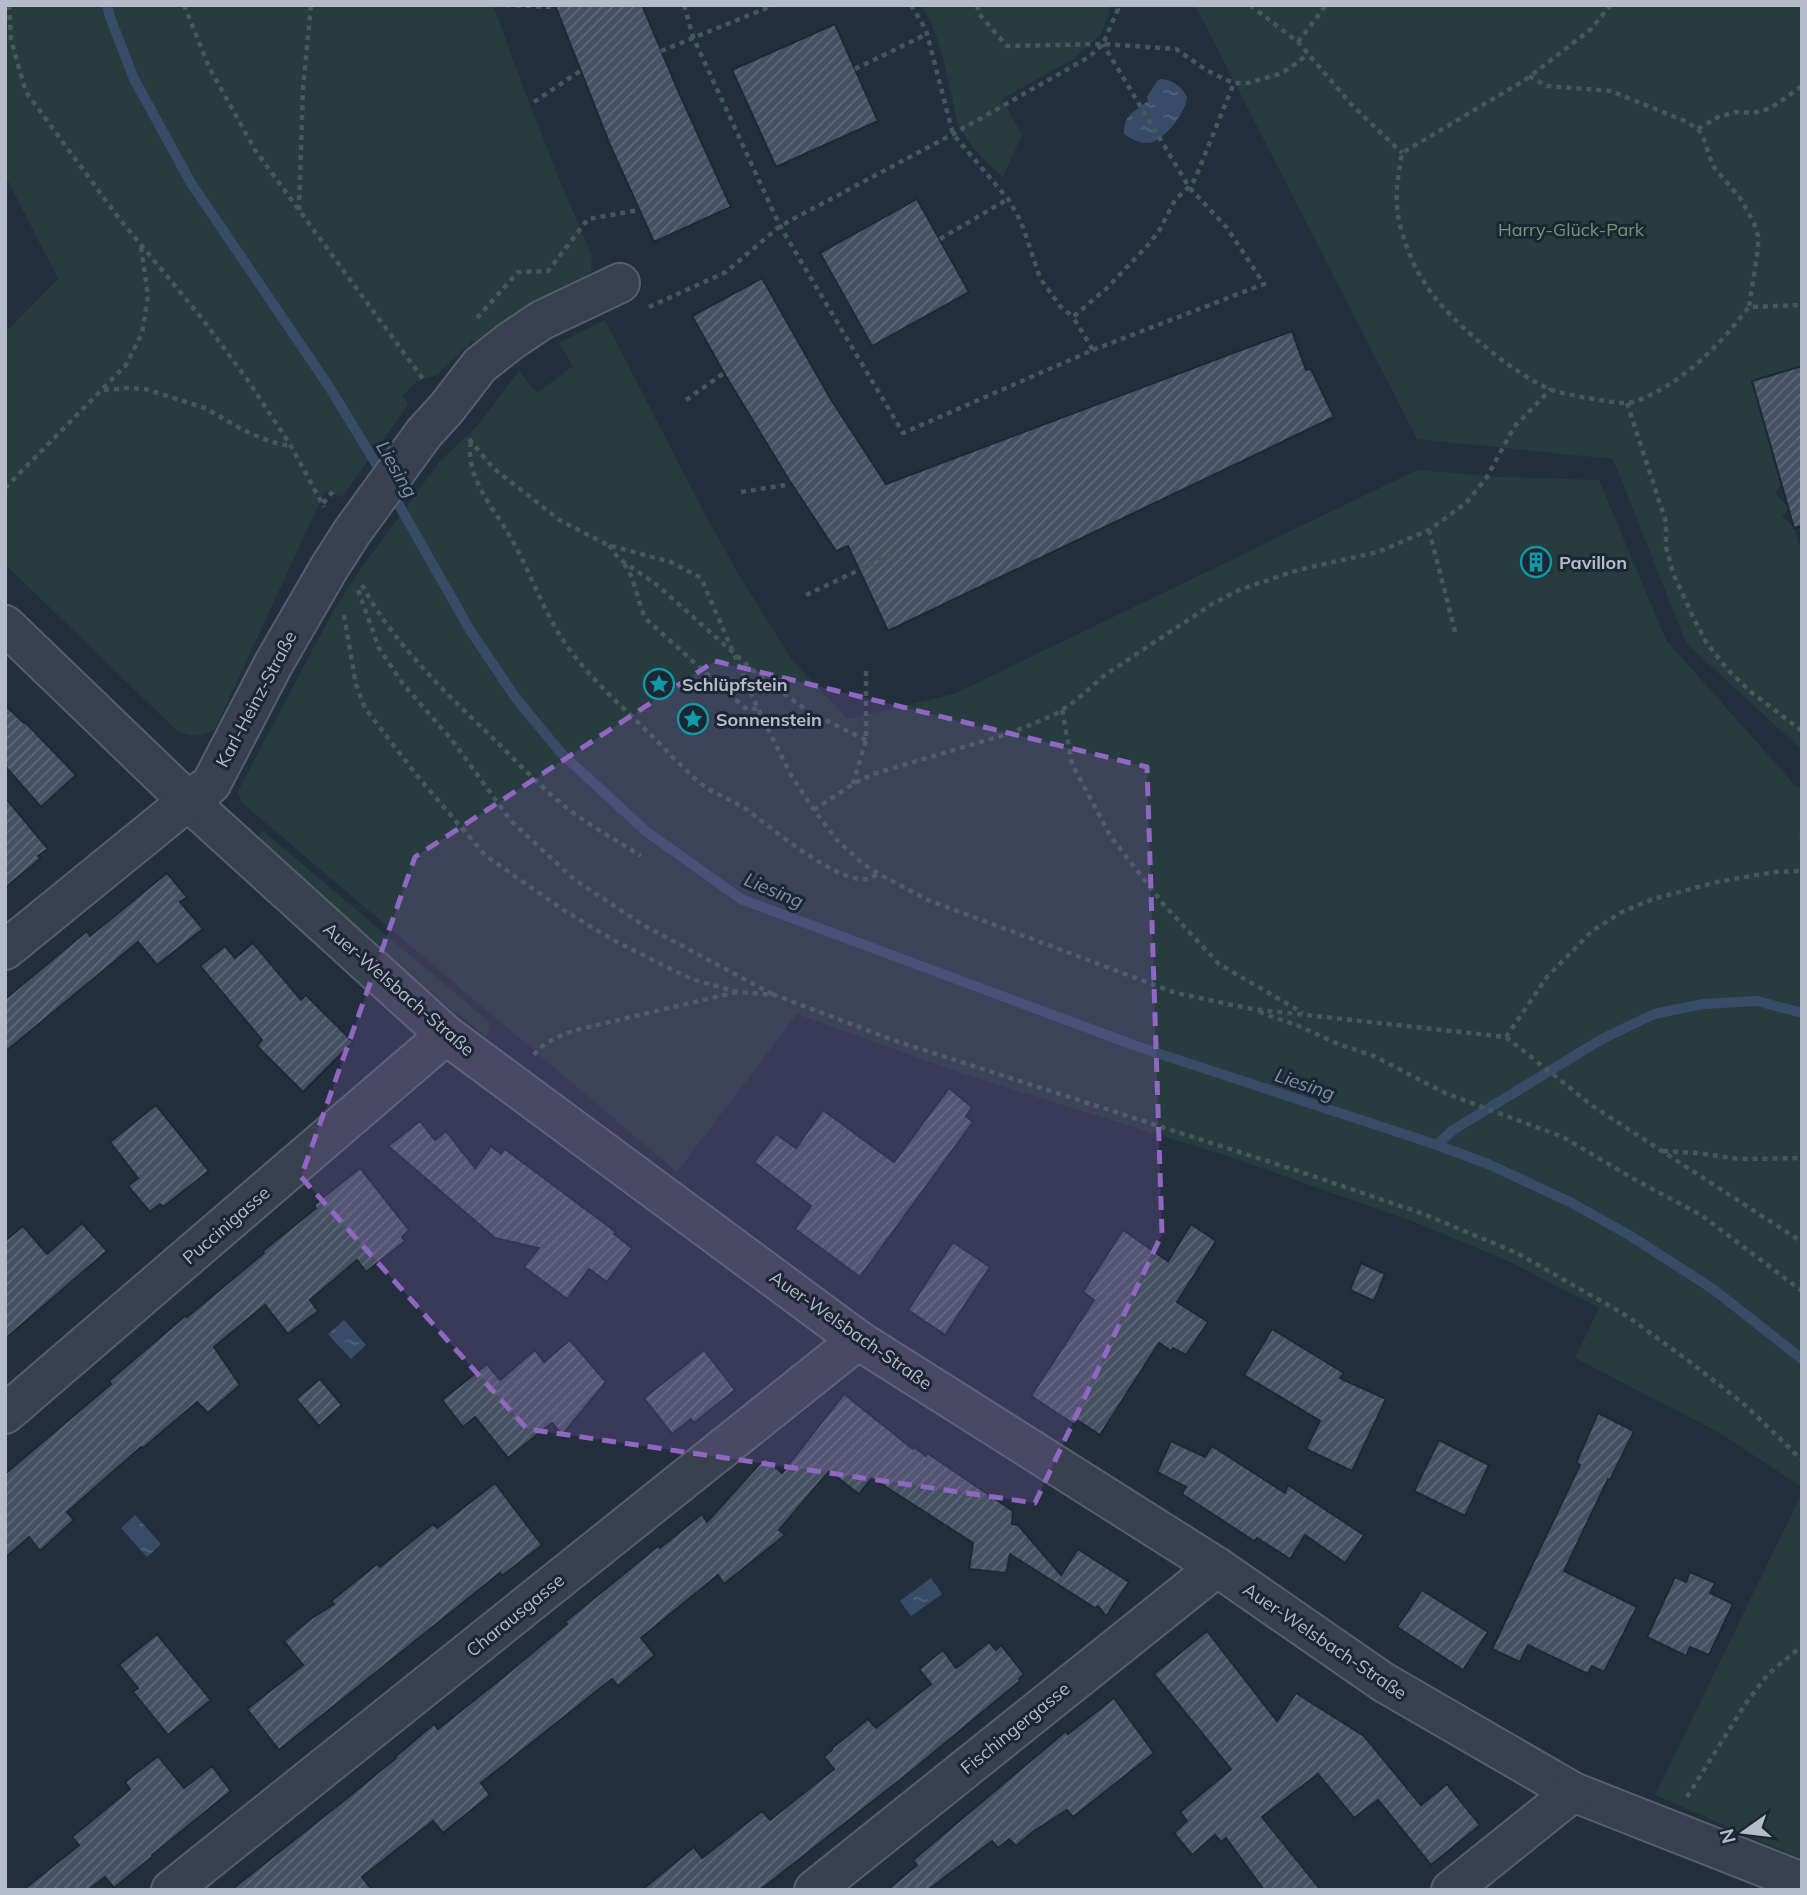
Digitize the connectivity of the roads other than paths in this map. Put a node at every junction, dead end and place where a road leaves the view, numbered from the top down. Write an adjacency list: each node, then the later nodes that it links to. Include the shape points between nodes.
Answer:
1 (634, 295): 3 (street, Karl-Heinz-Straße, via 542,320 480,365 341,549 211,784)
2 (5, 625): 3 (street, Auer-Welsbach-Straße)
3 (188, 801): 4 (street, Karl-Heinz-Straße); 5 (street, Auer-Welsbach-Straße)
4 (5, 950)
5 (446, 1035): 6 (street, Auer-Welsbach-Straße); 7 (street, Puccinigasse)
6 (858, 1340): 8 (street, Auer-Welsbach-Straße); 11 (street, Charausgasse)
7 (5, 1414)
8 (1217, 1567): 9 (street, Auer-Welsbach-Straße, via 1383,1682); 12 (street, Fischingergasse)
9 (1573, 1792): 10 (street, Auer-Welsbach-Straße); 13 (street)
10 (1802, 1882)
11 (171, 1890)
12 (814, 1890)
13 (1451, 1890)

